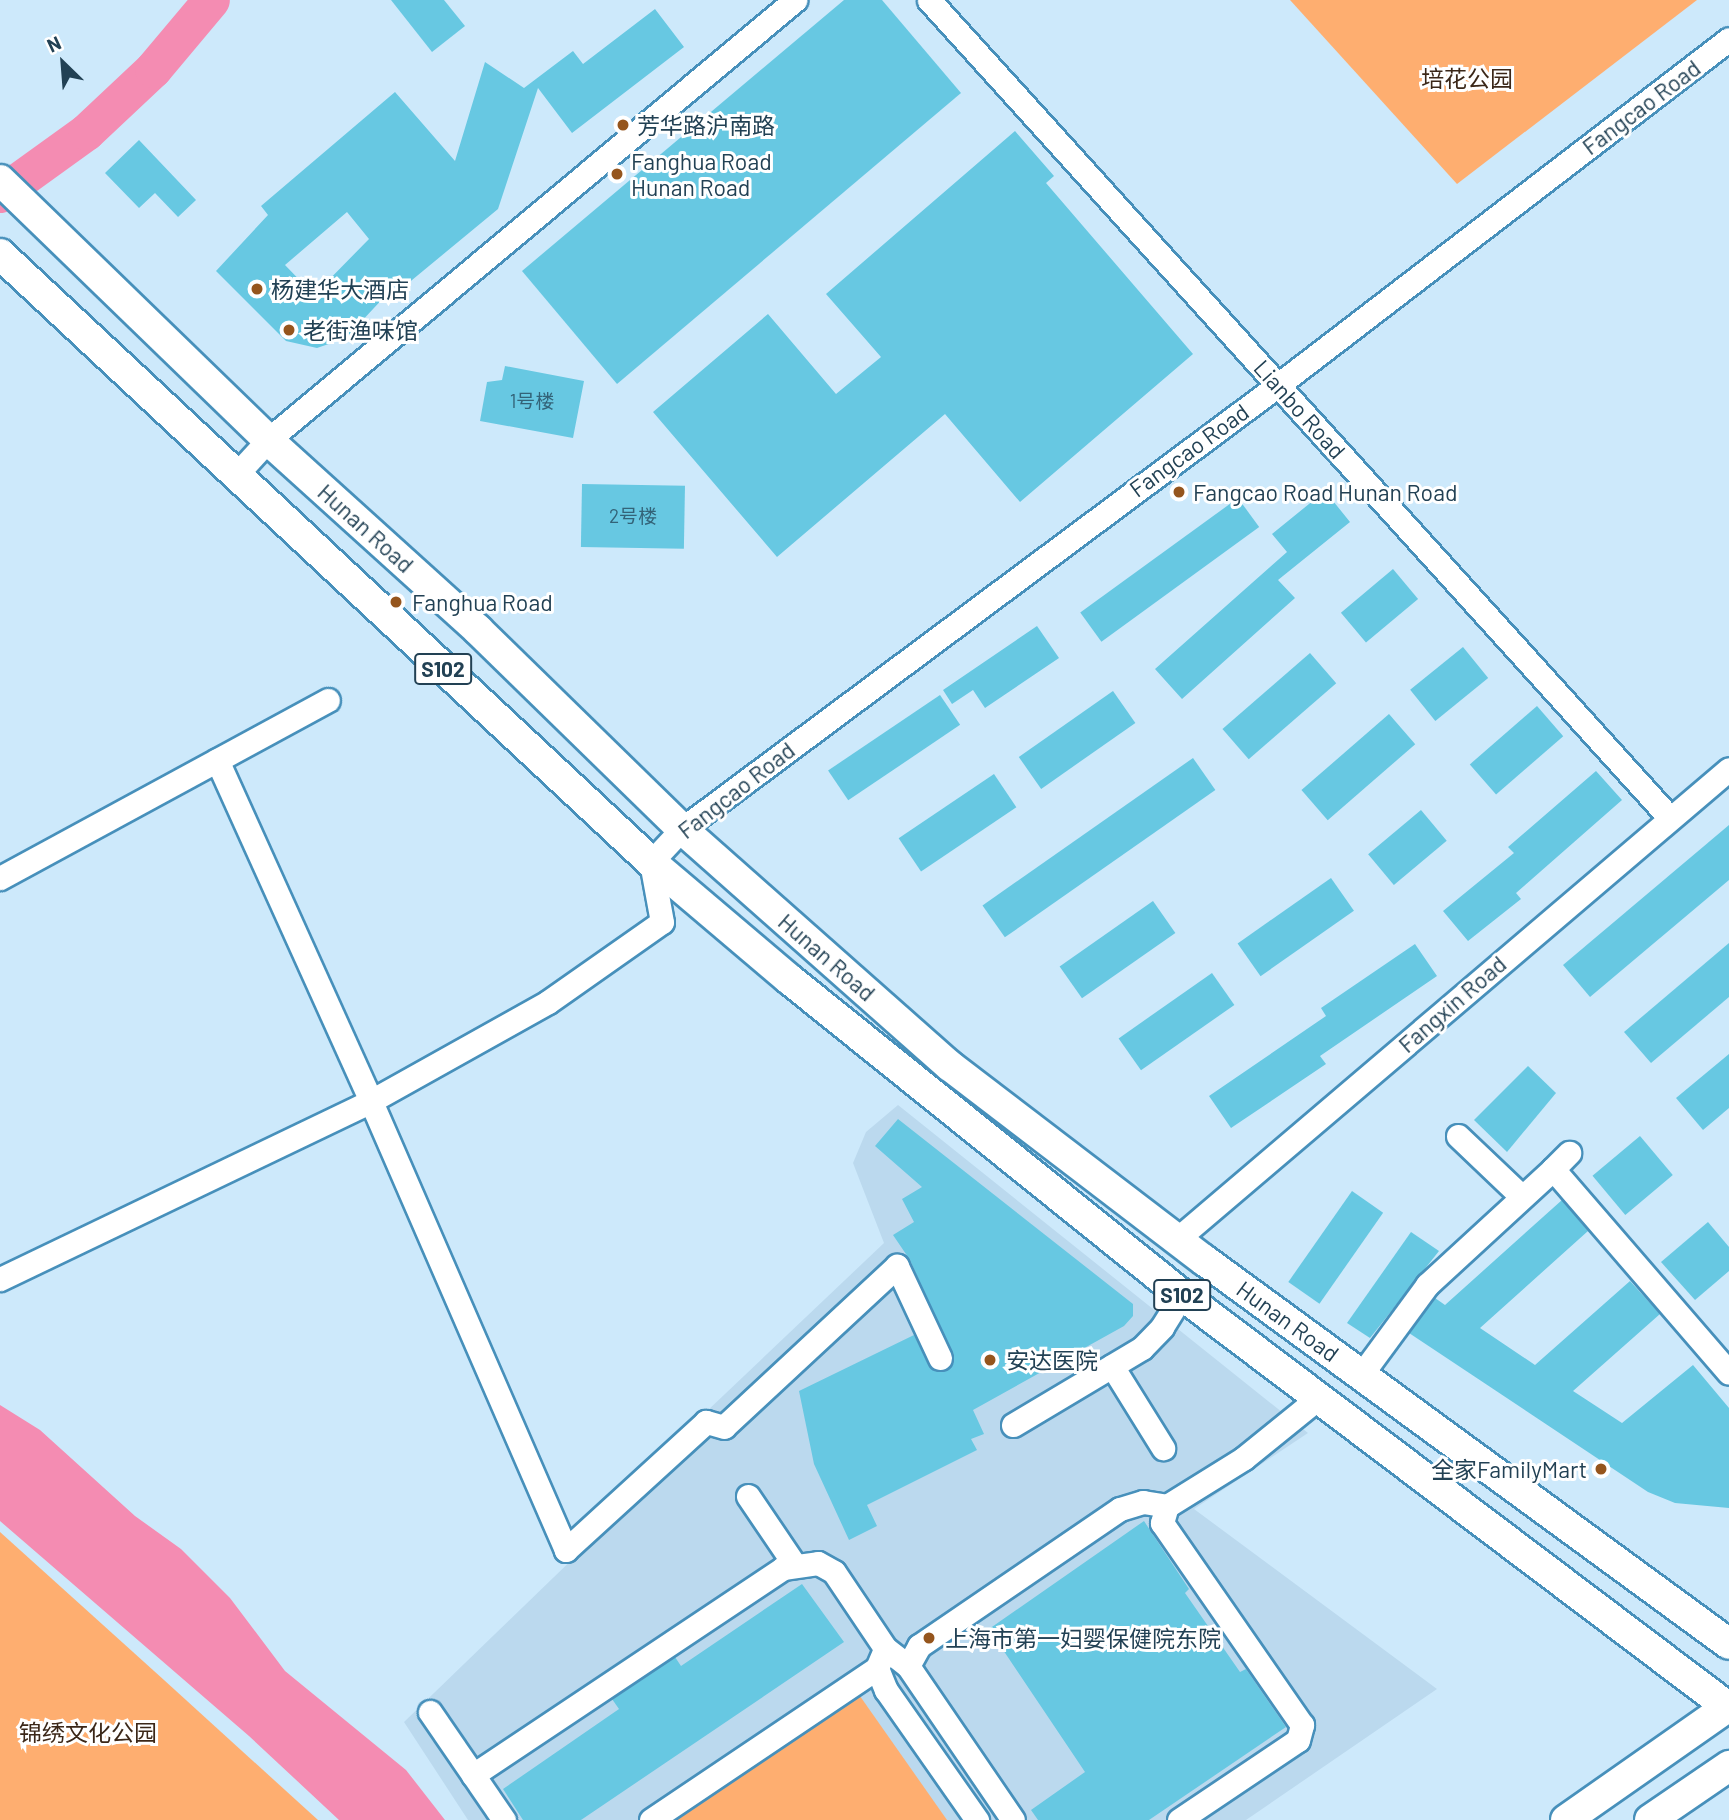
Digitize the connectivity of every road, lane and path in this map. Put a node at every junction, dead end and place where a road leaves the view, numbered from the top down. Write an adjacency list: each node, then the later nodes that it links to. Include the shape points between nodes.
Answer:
1 (795, 0): 7 (street)
2 (929, 0): 6 (street, Lianbo Road)
3 (1729, 39): 6 (street, Fangcao Road)
4 (0, 180): 7 (main road, Hunan Road / S102)
5 (0, 254): 8 (main road, Hunan Road / S102)
6 (1278, 385): 12 (street, Lianbo Road); 13 (street, Fangcao Road)
7 (268, 440): 8 (street); 13 (main road, Hunan Road / S102, via 478,630)
8 (235, 476): 14 (main road, Hunan Road / S102)
9 (328, 700): 10 (street)
10 (217, 760): 15 (street); 16 (street)
11 (1725, 782): 12 (street, Fangxin Road)
12 (1670, 818): 19 (street, Fangxin Road)
13 (682, 829): 14 (street, Fangcao Road); 19 (main road, Hunan Road / S102, via 950,1066)
14 (651, 862): 16 (street, via 662,922 548,1002); 21 (main road, Hunan Road / S102)
15 (0, 878)
16 (371, 1101): 20 (street); 22 (street, via 566,1550 705,1422 724,1427 897,1266)
17 (1458, 1136): 18 (street)
18 (1522, 1197): 24 (street, via 1561,1161); 25 (street, via 1427,1285)
19 (1176, 1240): 25 (main road, Hunan Road / S102)
20 (0, 1279)
21 (1182, 1295): 23 (street, via 1142,1348); 26 (main road, Hunan Road / S102)
22 (940, 1358)
23 (1112, 1366): 27 (street); 28 (street)
24 (1729, 1373)
25 (1361, 1375): 32 (main road, Hunan Road / S102)
26 (1318, 1398): 30 (street, via 1244,1458); 35 (main road, Hunan Road / S102)
27 (1013, 1425)
28 (1163, 1448)
29 (748, 1496): 31 (street)
30 (1167, 1506): 34 (street, via 1143,1502 1119,1509 919,1646); 43 (street, via 1162,1523 1302,1725 1298,1740)
31 (794, 1564): 33 (street, via 818,1563 834,1572); 38 (street)
32 (1729, 1644)
33 (881, 1658): 34 (street); 40 (street); 41 (street, via 886,1690)
34 (908, 1667): 42 (street)
35 (1729, 1707): 44 (main road)
36 (430, 1712): 38 (street)
37 (1729, 1766): 45 (main road)
38 (473, 1775): 39 (street)
39 (505, 1820)
40 (651, 1820)
41 (977, 1820)
42 (1013, 1820)
43 (1179, 1820)
44 (1566, 1820)
45 (1650, 1820)

